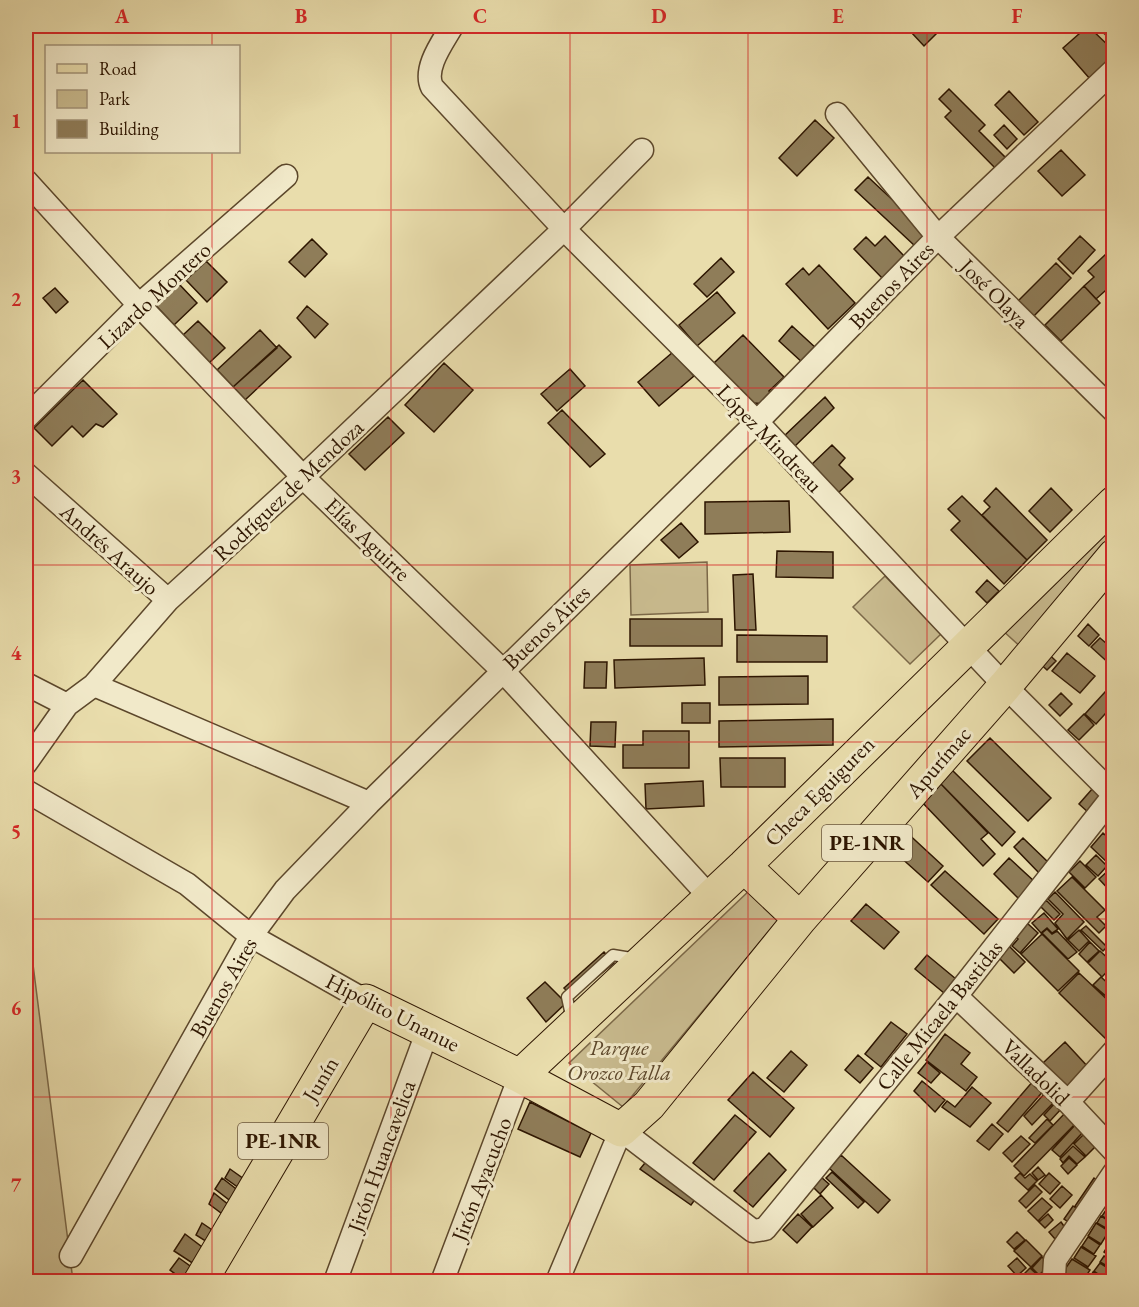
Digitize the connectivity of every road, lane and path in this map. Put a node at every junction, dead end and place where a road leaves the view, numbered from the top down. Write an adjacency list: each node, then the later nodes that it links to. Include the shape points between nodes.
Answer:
1 (453, 26): 7 (street, López Mindreau, via 430,70 432,87)
2 (1113, 70): 8 (street, Buenos Aires)
3 (837, 114): 8 (street, José Olaya)
4 (642, 150): 7 (street, Rodríguez de Mendoza)
5 (286, 176): 9 (street, Lizardo Montero)
6 (26, 181): 9 (street, Elías Aguirre)
7 (564, 229): 12 (street, López Mindreau); 14 (street, Rodríguez de Mendoza)
8 (938, 237): 10 (street, José Olaya); 12 (street, Buenos Aires)
9 (139, 305): 11 (street, Lizardo Montero); 14 (street, Elías Aguirre)
10 (1113, 411)
11 (26, 418)
12 (757, 422): 18 (street, López Mindreau); 19 (street, Buenos Aires)
13 (26, 474): 17 (street, Andrés Araujo)
14 (303, 477): 17 (street, Rodríguez de Mendoza); 19 (street, Elías Aguirre)
15 (1113, 503): 18 (main road, Checa Eguiguren)
16 (1113, 556): 22 (main road, Apurímac / PE-1NR)
17 (168, 600): 21 (street, Rodríguez de Mendoza)
18 (966, 645): 22 (street, López Mindreau); 28 (main road, Checa Eguiguren)
19 (502, 670): 27 (street, Buenos Aires); 29 (street, Elías Aguirre)
20 (26, 684): 23 (street)
21 (94, 685): 23 (street, Rodríguez de Mendoza); 27 (street)
22 (1005, 686): 26 (street, López Mindreau); 30 (main road, Apurímac / PE-1NR)
23 (67, 705): 24 (street, Rodríguez de Mendoza)
24 (26, 763)
25 (26, 791): 31 (street, Hipólito Unanue, via 187,884)
26 (1113, 795): 32 (street, Calle Micaela Bastidas)
27 (369, 803): 31 (street, Buenos Aires, via 285,890)
28 (744, 866): 29 (main road, Checa Eguiguren); 30 (main road)
29 (710, 897): 36 (main road, Checa Eguiguren)
30 (800, 919): 38 (main road, Apurímac / PE-1NR, via 649,1105)
31 (250, 936): 33 (street, Hipólito Unanue); 42 (street, Buenos Aires)
32 (956, 996): 37 (street, Valladolid); 41 (street, Calle Micaela Bastidas)
33 (366, 1001): 34 (main road, Hipólito Unanue); 43 (main road, Junín / PE-1NR)
34 (428, 1030): 36 (main road, Hipólito Unanue); 44 (street, Jirón Huancavelica)
35 (1113, 1051): 37 (street)
36 (520, 1076): 38 (main road, Hipólito Unanue); 45 (street, Jirón Ayacucho)
37 (1068, 1102): 39 (street, Valladolid)
38 (621, 1130): 41 (street, Hipólito Unanue, via 753,1231); 46 (street)
39 (1113, 1151)
40 (1113, 1173): 47 (street, via 1055,1260 1054,1276)
41 (760, 1231)
42 (71, 1256)
43 (200, 1281)
44 (335, 1281)
45 (442, 1281)
46 (557, 1281)
47 (1058, 1281)

